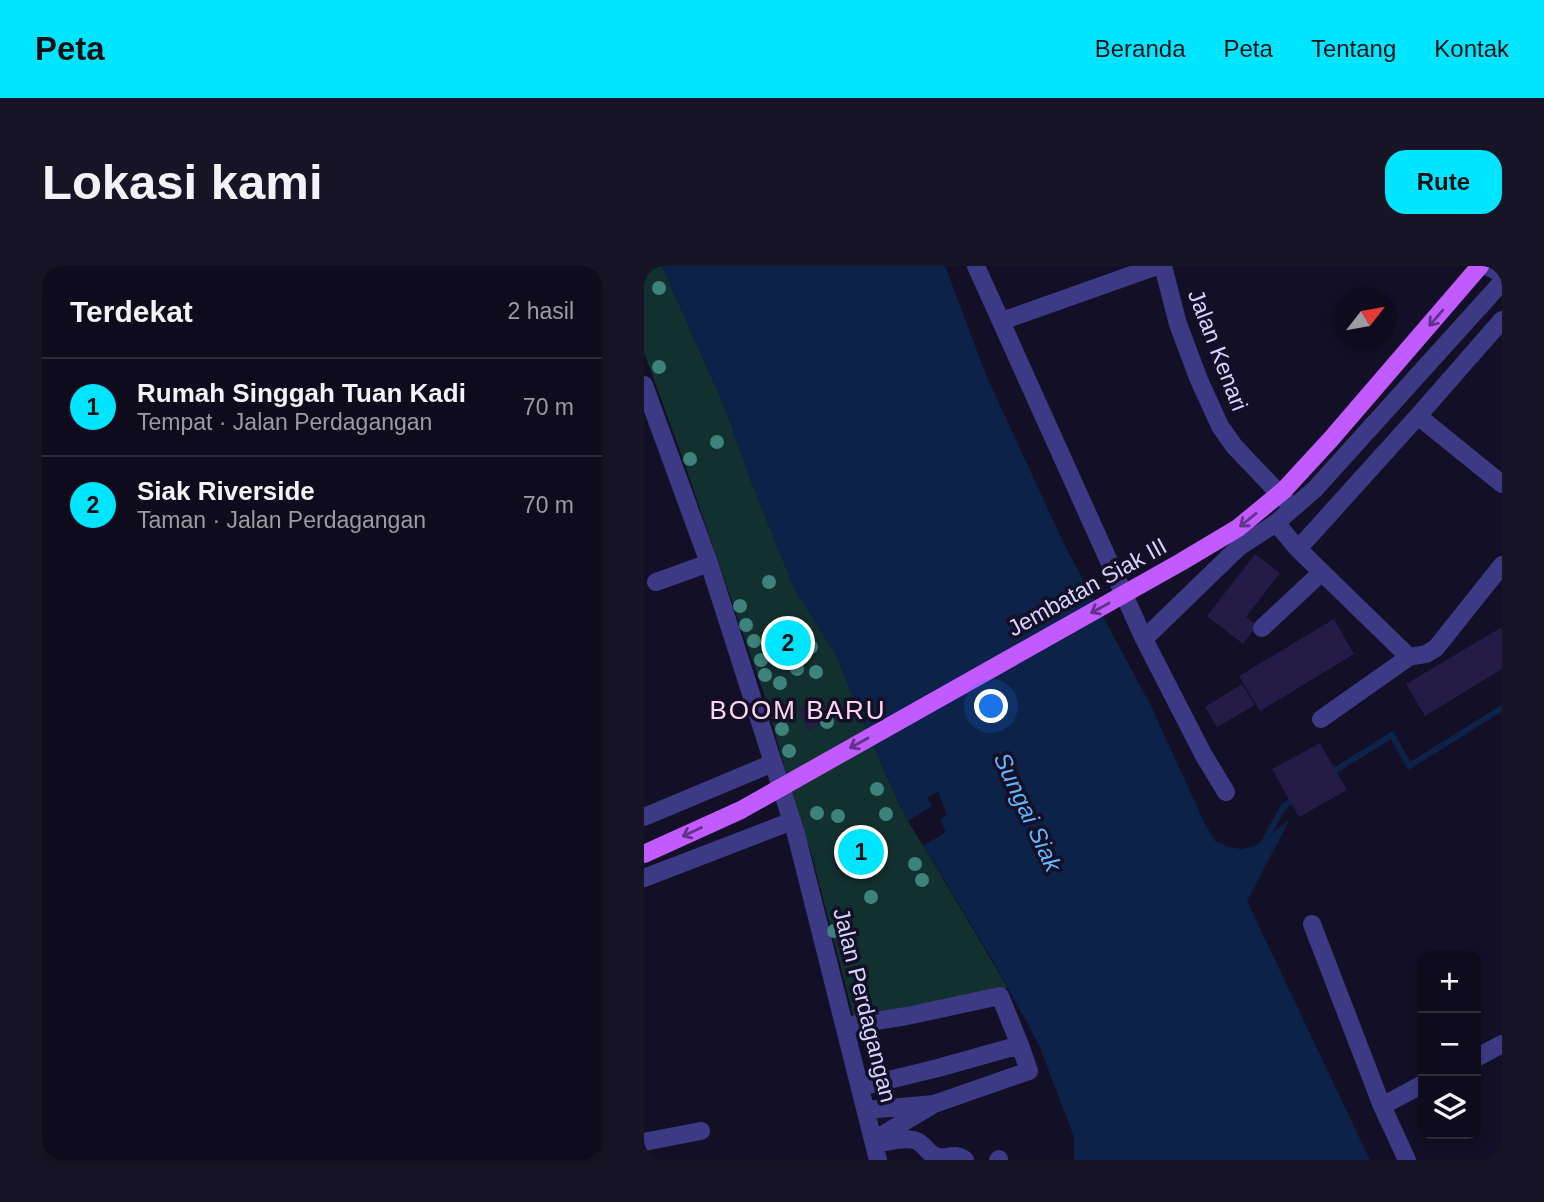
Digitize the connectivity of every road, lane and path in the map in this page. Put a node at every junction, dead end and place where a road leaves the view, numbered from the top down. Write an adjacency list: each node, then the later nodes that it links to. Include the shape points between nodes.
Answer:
1 (976, 266): 9 (street)
2 (1157, 266): 9 (street)
3 (1163, 266): 13 (street, Jalan Kenari, via 1178,324 1220,426)
4 (1480, 266): 28 (main road, Jembatan Siak III, one-way to 28, via 1284,491 1238,528 741,810)
5 (1487, 266): 6 (street)
6 (1502, 274)
7 (1502, 282): 13 (street)
8 (1502, 320): 11 (street)
9 (1002, 321): 21 (street)
10 (644, 385): 16 (street, Jalan Perdagangan)
11 (1418, 416): 12 (street); 15 (street)
12 (1502, 484)
13 (1293, 509): 14 (street)
14 (1276, 523): 15 (street); 21 (street, via 1239,547)
15 (1298, 549): 18 (street)
16 (709, 563): 19 (street); 24 (street, Jalan Perdagangan)
17 (1502, 565): 22 (street, via 1436,648)
18 (1322, 572): 20 (street); 22 (street)
19 (656, 582)
20 (1262, 628)
21 (1144, 639): 25 (street)
22 (1409, 657): 23 (street)
23 (1321, 719)
24 (773, 763): 26 (street); 27 (street, Jalan Perdagangan)
25 (1226, 792)
26 (644, 817)
27 (792, 821): 29 (street); 31 (street, Jalan Perdagangan)
28 (644, 854)
29 (644, 878)
30 (1312, 924): 38 (street)
31 (845, 1026): 33 (street, via 1000,996); 35 (street, Jalan Perdagangan)
32 (1502, 1044): 34 (street)
33 (1020, 1045): 35 (street); 37 (street, via 1028,1070)
34 (1481, 1055)
35 (860, 1087): 39 (street, Jalan Perdagangan)
36 (1418, 1087): 38 (street)
37 (934, 1104): 39 (street); 42 (street)
38 (1382, 1106): 44 (street)
39 (867, 1110): 42 (street, Jalan Perdagangan)
40 (701, 1131): 41 (street)
41 (644, 1142)
42 (876, 1148): 43 (street, via 915,1140 934,1156)
43 (965, 1160)
44 (1407, 1160)

